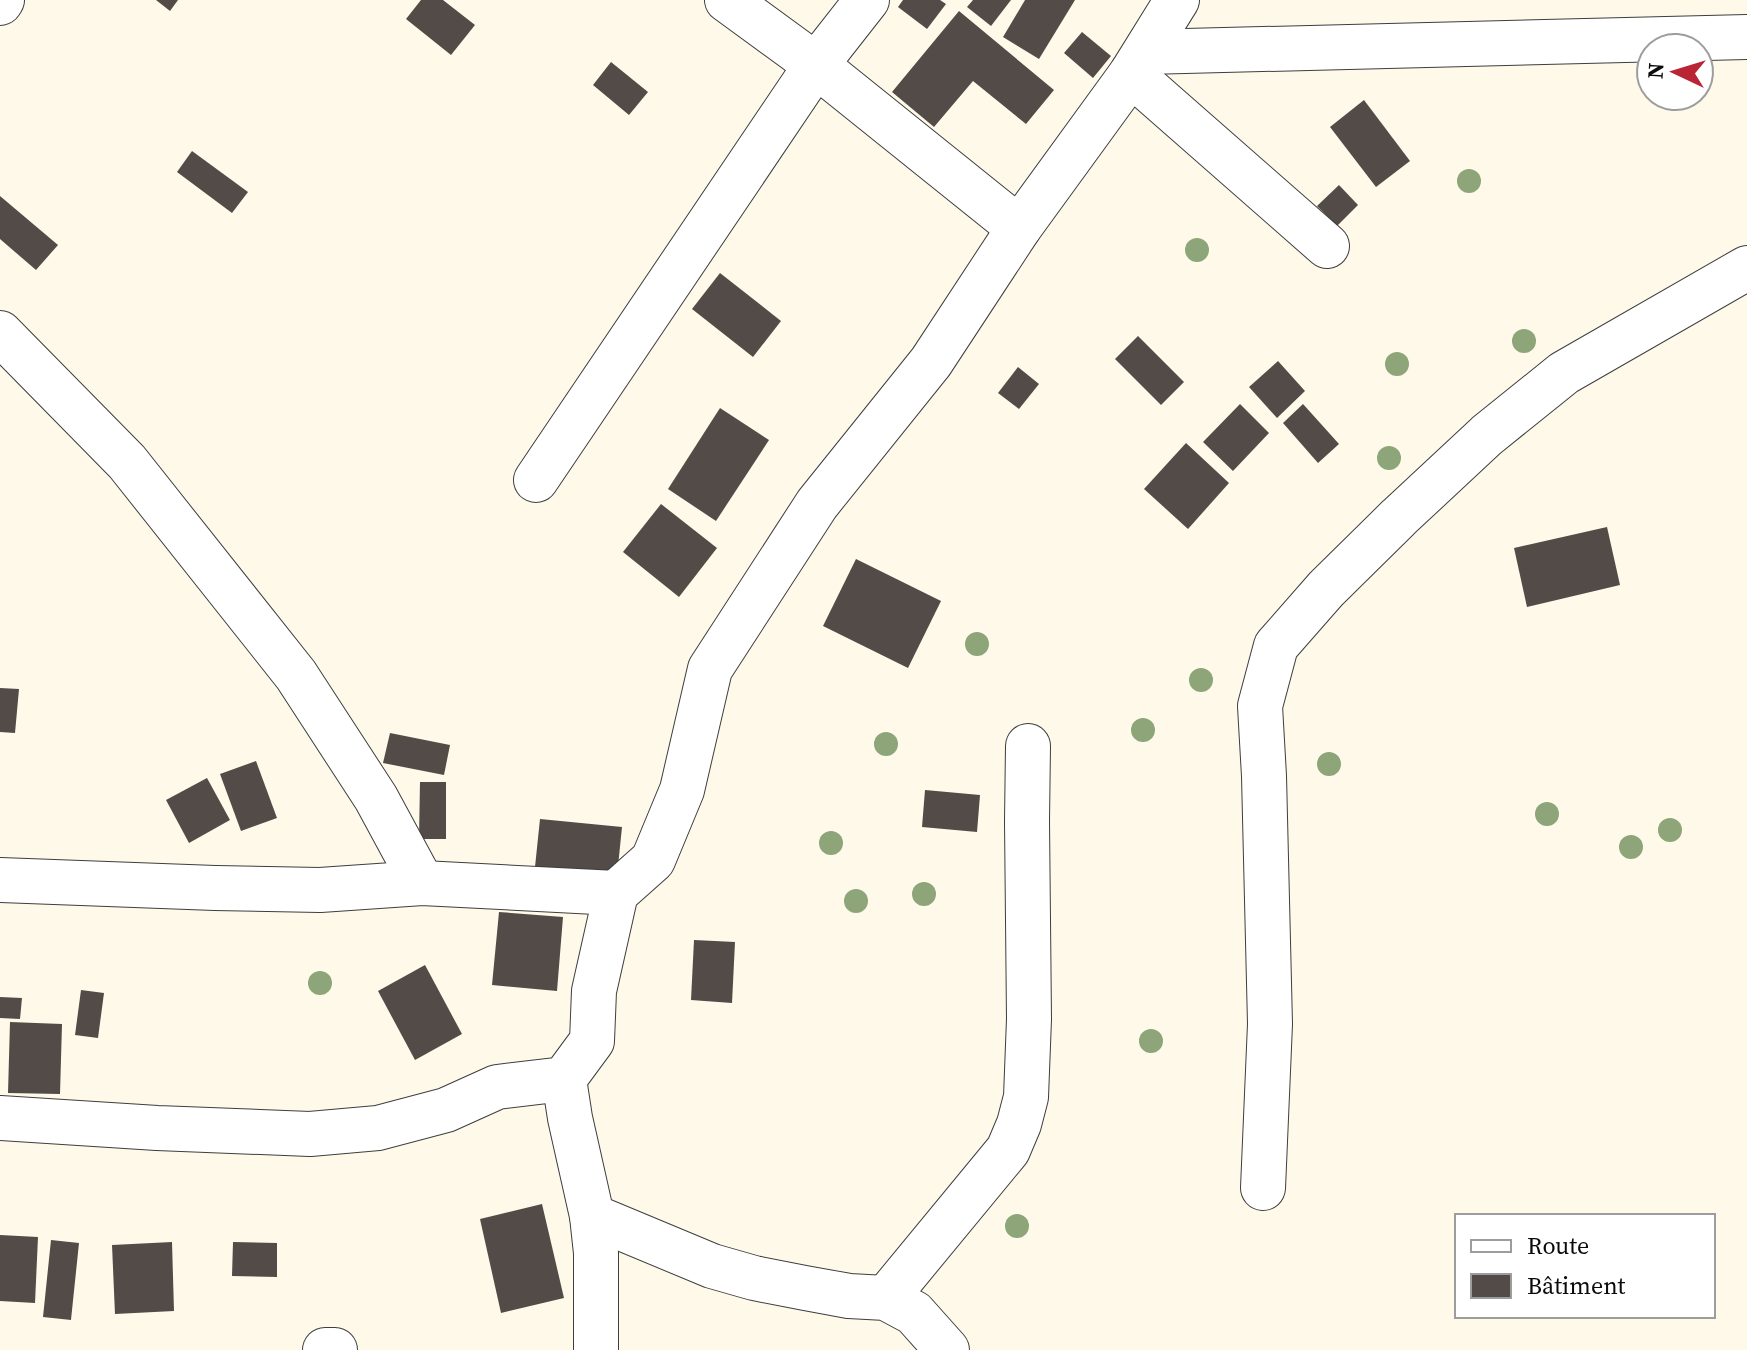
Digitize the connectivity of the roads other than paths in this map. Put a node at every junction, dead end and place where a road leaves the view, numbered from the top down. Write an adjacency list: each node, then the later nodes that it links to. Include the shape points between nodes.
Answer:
1 (727, 0): 6 (street)
2 (867, 0): 6 (street)
3 (1177, 0): 5 (street)
4 (1747, 37): 5 (street)
5 (1138, 63): 7 (street); 8 (street)
6 (816, 65): 7 (street); 11 (street)
7 (1019, 228): 15 (street, via 931,362 817,504 710,669 682,790 653,860)
8 (1327, 246)
9 (1747, 268): 18 (street, via 1564,373 1509,417 1347,568 1276,646 1260,706 1270,1024)
10 (0, 333): 14 (street, via 127,462 296,675 376,798)
11 (536, 480)
12 (1028, 746): 20 (street, via 1026,1097 1008,1150)
13 (0, 880): 14 (street, via 320,890)
14 (422, 883): 15 (street)
15 (616, 893): 16 (street, via 594,991 592,1041)
16 (564, 1079): 17 (street, via 497,1087 446,1110 378,1128 310,1134); 19 (street)
17 (0, 1118)
18 (1263, 1188)
19 (592, 1216): 20 (street, via 740,1274 849,1296); 23 (street)
20 (886, 1298): 24 (street, via 914,1313)
21 (325, 1350): 22 (street)
22 (335, 1350)
23 (596, 1350)
24 (947, 1350)

